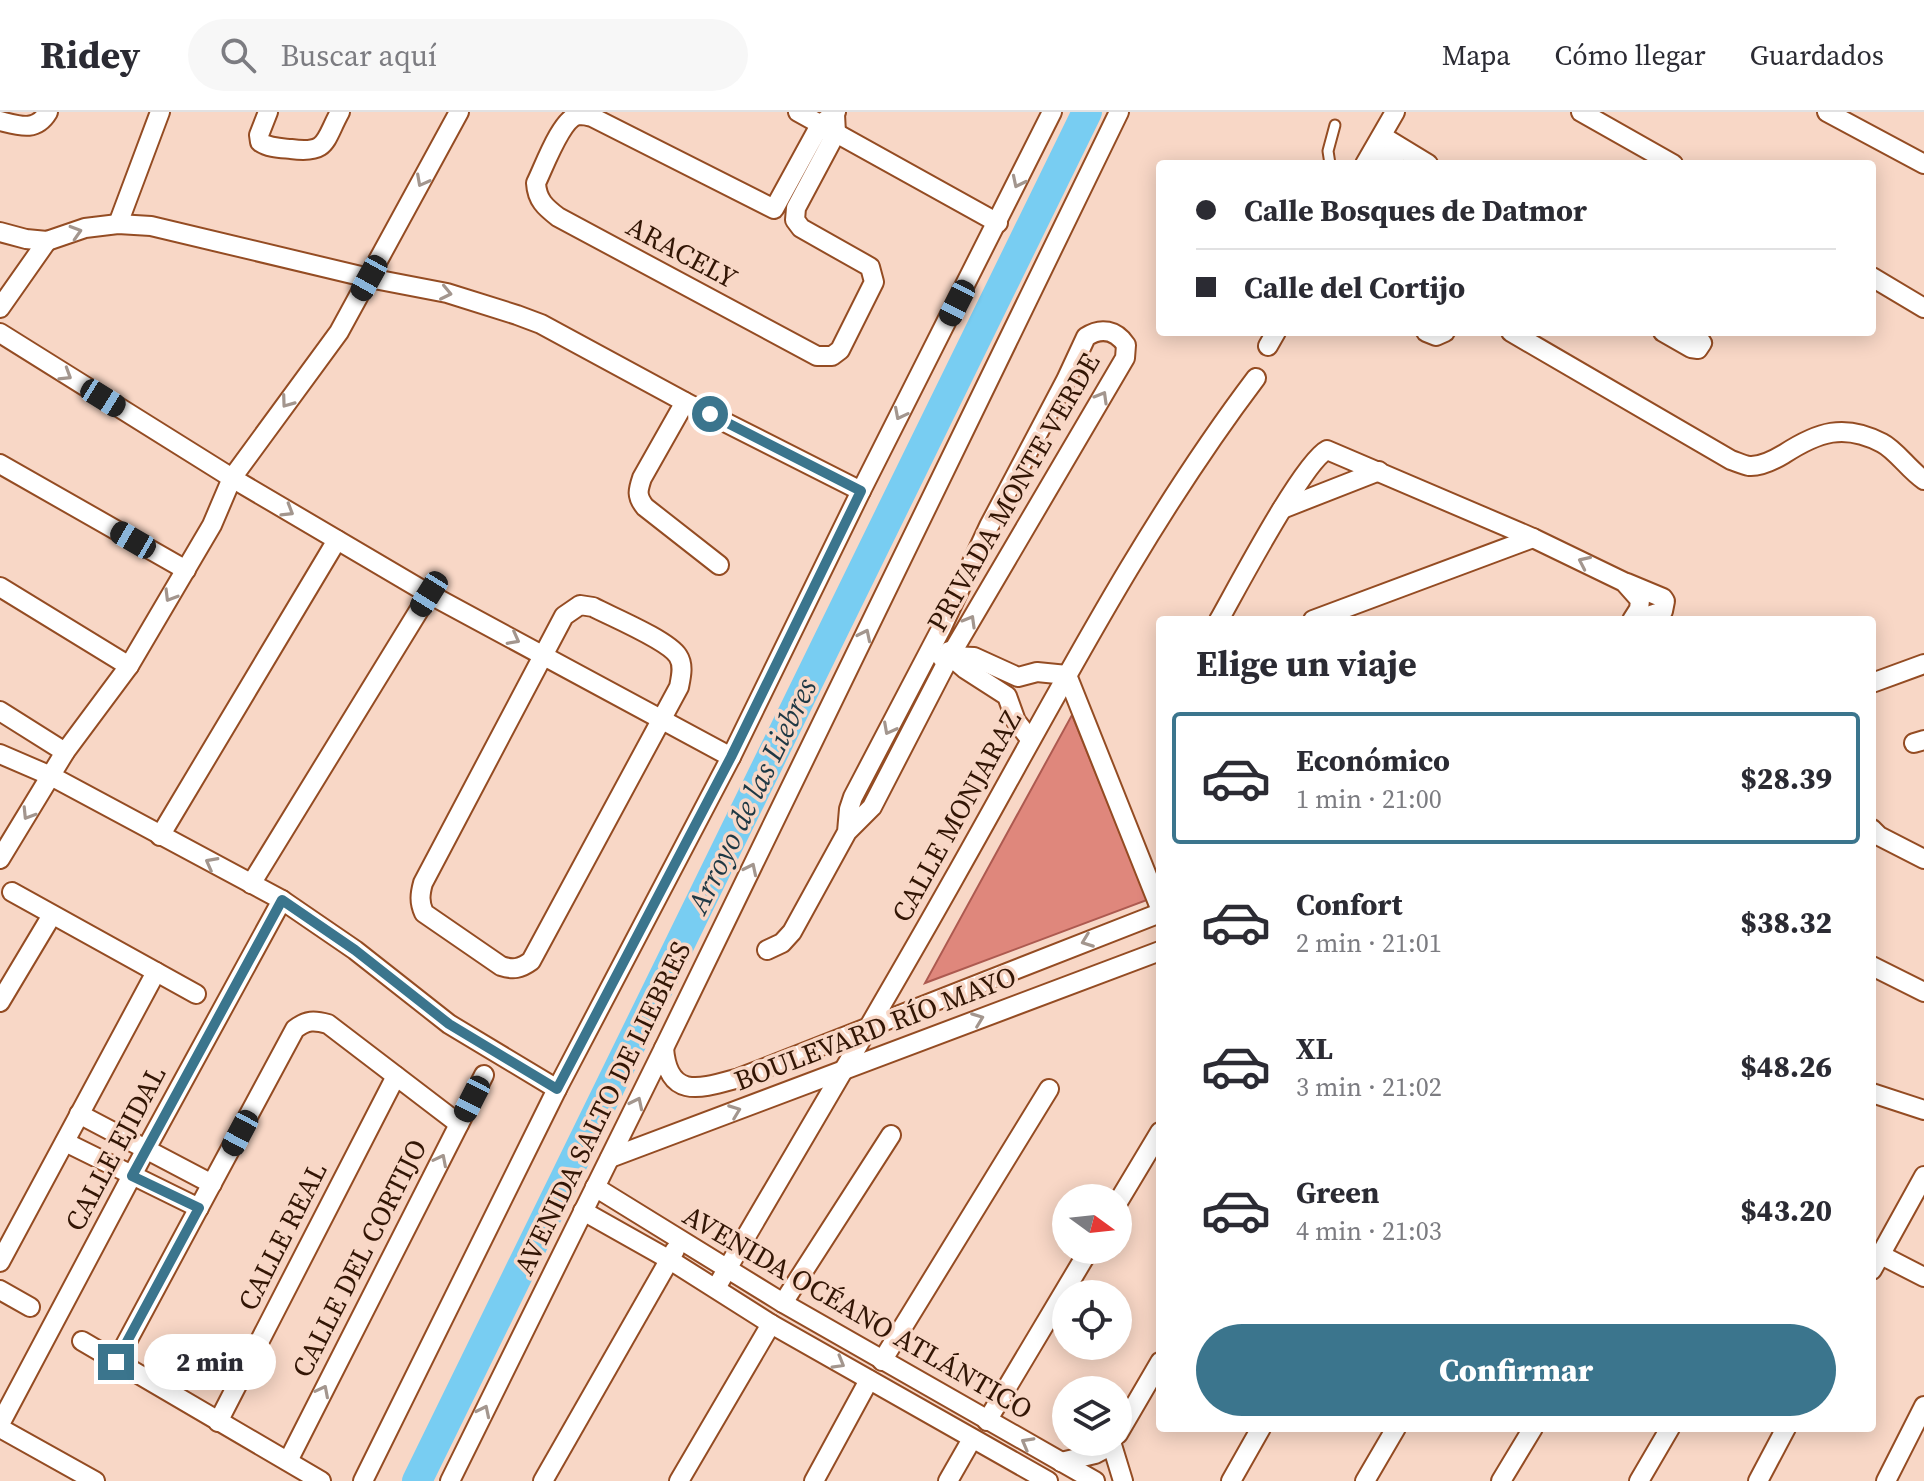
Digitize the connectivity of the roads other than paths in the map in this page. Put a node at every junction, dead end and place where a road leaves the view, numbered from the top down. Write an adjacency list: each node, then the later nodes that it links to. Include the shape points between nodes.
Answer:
1 (48, 112): 12 (street, via 33,126)
2 (160, 112): 21 (street)
3 (268, 112): 4 (street, via 260,142 311,152 321,147)
4 (340, 112)
5 (459, 112): 24 (street, one-way to 24)
6 (798, 112): 13 (street)
7 (1052, 112): 20 (street, AVENIDA SALTO DE LIEBRES, one-way to 20)
8 (1119, 112): 87 (street, AVENIDA SALTO DE LIEBRES, one-way to 8)
9 (1395, 112): 15 (street)
10 (1581, 112): 18 (street)
11 (1827, 112): 19 (street)
12 (0, 121)
13 (832, 121): 13 (street, ARACELY, via 777,207 770,209 592,117 574,117 564,126 536,183 539,199 558,217 817,356 828,357 840,350 874,282 870,267 795,220); 20 (street)
14 (1335, 125): 16 (lane)
15 (1373, 150): 17 (street)
16 (1329, 160)
17 (1412, 160)
18 (1666, 160)
19 (1924, 164)
20 (998, 223): 38 (street, AVENIDA SALTO DE LIEBRES, one-way to 38)
21 (118, 224): 23 (street, one-way to 21); 24 (street, via 179,232)
22 (0, 232): 23 (street)
23 (47, 241): 26 (street)
24 (369, 278): 33 (street, one-way to 33, via 470,299 541,324); 36 (street, one-way to 36, via 339,332)
25 (1876, 279): 27 (street)
26 (0, 308)
27 (1924, 308)
28 (0, 333): 36 (street, one-way to 36)
29 (1518, 336): 37 (street, via 1731,460 1751,466 1772,462 1811,438 1830,431 1850,432 1886,445)
30 (1670, 336): 31 (street, via 1698,349 1702,343)
31 (1697, 336)
32 (1256, 378): 57 (street, CALLE MONJARAZ, via 1213,435)
33 (685, 402): 38 (street); 42 (street, via 642,478 638,498)
34 (0, 464): 43 (street)
35 (1379, 471): 39 (street); 39 (street, via 1327,450 1317,456); 40 (street)
36 (232, 478): 41 (street, one-way to 41); 43 (street)
37 (1924, 480)
38 (861, 491): 66 (street, AVENIDA SALTO DE LIEBRES)
39 (1282, 509): 47 (street)
40 (1533, 538): 44 (street, one-way to 40); 48 (street)
41 (337, 540): 46 (street); 70 (street)
42 (719, 565)
43 (186, 570): 56 (street, one-way to 56)
44 (1624, 582): 49 (street, via 1640,600); 50 (street, via 1663,598 1663,611)
45 (0, 587): 56 (street)
46 (429, 594): 52 (street, one-way to 52); 73 (street)
47 (1221, 616)
48 (1324, 616)
49 (1636, 616)
50 (1647, 616)
51 (942, 627): 53 (street, PRIVADA MONTE VERDE); 53 (street, PRIVADA MONTE VERDE, one-way to 51, via 1125,358 1126,345 1115,333 1102,330 1086,337); 54 (street, PRIVADA MONTE VERDE)
52 (545, 656): 62 (street); 62 (street, via 564,616 580,605 669,646 681,663 682,676); 62 (street, via 421,893 424,913 501,966 512,970 531,961)
53 (950, 656): 54 (street, PRIVADA MONTE VERDE); 58 (street, PRIVADA MONTE VERDE, via 974,657); 60 (street, PRIVADA MONTE VERDE); 68 (street, PRIVADA MONTE VERDE, via 872,807)
54 (923, 663): 68 (street, PRIVADA MONTE VERDE, one-way to 68, via 853,797)
55 (1924, 664): 59 (street)
56 (129, 666): 64 (street)
57 (1067, 675): 58 (street, PRIVADA MONTE VERDE); 63 (street, CALLE MONJARAZ); 76 (street)
58 (1018, 677): 60 (street)
59 (1876, 682)
60 (1007, 696): 63 (street)
61 (0, 711): 64 (street)
62 (661, 719): 66 (street)
63 (1030, 739): 86 (street, CALLE MONJARAZ)
64 (65, 752): 67 (street)
65 (0, 754): 67 (street)
66 (731, 757): 91 (street, AVENIDA SALTO DE LIEBRES)
67 (51, 776): 70 (street); 71 (street, one-way to 71)
68 (847, 832): 79 (street, PRIVADA MONTE VERDE, via 792,932)
69 (1876, 833): 72 (street)
70 (160, 836): 73 (street, one-way to 70)
71 (0, 859)
72 (1924, 859)
73 (251, 884): 75 (street)
74 (12, 892): 78 (street)
75 (282, 900): 91 (street, via 449,1024); 100 (street, CALLE EJIDAL)
76 (1156, 900)
77 (1156, 912): 86 (street, BOULEVARD RÍO MAYO, one-way to 86)
78 (52, 915): 82 (street); 85 (street)
79 (767, 950)
80 (1156, 953): 88 (street, BOULEVARD RÍO MAYO, one-way to 80)
81 (1876, 968): 83 (street)
82 (156, 972): 84 (street); 95 (street)
83 (1924, 992)
84 (196, 994)
85 (0, 1002)
86 (869, 1026): 87 (street, BOULEVARD RÍO MAYO, via 739,1078 699,1088 669,1075); 88 (street, CALLE MONJARAZ)
87 (664, 1048): 101 (street, AVENIDA SALTO DE LIEBRES, one-way to 87)
88 (841, 1071): 101 (street, BOULEVARD RÍO MAYO, one-way to 88); 114 (street, CALLE MONJARAZ)
89 (484, 1075): 96 (street, CALLE DEL CORTIJO)
90 (396, 1076): 96 (street, CALLE DEL CORTIJO); 104 (street, CALLE DEL CORTIJO, via 328,1024 303,1024 295,1029); 129 (street, CALLE REAL)
91 (557, 1089): 145 (street)
92 (1049, 1089): 122 (street)
93 (1876, 1094): 94 (street)
94 (1924, 1110)
95 (79, 1114): 99 (street); 100 (street)
96 (459, 1124): 140 (street, CALLE DEL CORTIJO, one-way to 96)
97 (891, 1135): 118 (street)
98 (1156, 1139): 105 (street)
99 (65, 1142): 102 (street); 111 (street)
100 (146, 1149): 102 (street, CALLE EJIDAL); 104 (street)
101 (610, 1158): 106 (street, AVENIDA SALTO DE LIEBRES)
102 (132, 1176): 107 (street); 130 (street, CALLE EJIDAL)
103 (1924, 1176): 112 (street)
104 (212, 1184): 107 (street, CALLE DEL CORTIJO)
105 (1129, 1184)
106 (595, 1187): 108 (street, AVENIDA SALTO DE LIEBRES); 109 (street, AVENIDA OCÉANO ATLÁNTICO)
107 (199, 1208): 123 (street, CALLE DEL CORTIJO)
108 (583, 1211): 110 (street, AVENIDA OCÉANO ATLÁNTICO); 146 (street, AVENIDA SALTO DE LIEBRES, one-way to 108)
109 (681, 1241): 110 (street); 114 (street, AVENIDA OCÉANO ATLÁNTICO)
110 (670, 1260): 116 (street, AVENIDA OCÉANO ATLÁNTICO); 147 (street)
111 (0, 1262)
112 (1876, 1262): 115 (street)
113 (1081, 1264): 128 (street)
114 (727, 1269): 116 (street, CALLE MONJARAZ); 118 (street, AVENIDA OCÉANO ATLÁNTICO)
115 (1924, 1277)
116 (716, 1288): 120 (street, AVENIDA OCÉANO ATLÁNTICO)
117 (0, 1290): 119 (street)
118 (783, 1303): 122 (street, AVENIDA OCÉANO ATLÁNTICO)
119 (30, 1307)
120 (771, 1324): 125 (street, AVENIDA OCÉANO ATLÁNTICO, one-way to 125); 148 (street)
121 (82, 1341): 123 (street)
122 (882, 1361): 128 (street, AVENIDA OCÉANO ATLÁNTICO)
123 (116, 1362): 129 (street)
124 (1156, 1369): 127 (street)
125 (869, 1380): 136 (street, AVENIDA OCÉANO ATLÁNTICO); 149 (street)
126 (1924, 1406): 158 (street)
127 (1132, 1410)
128 (987, 1421): 141 (street, AVENIDA OCÉANO ATLÁNTICO, one-way to 128)
129 (218, 1422): 140 (street)
130 (0, 1426): 143 (street)
131 (1259, 1432): 153 (street)
132 (1394, 1432): 154 (street)
133 (1531, 1432): 155 (street)
134 (1668, 1432): 156 (street)
135 (1784, 1432): 157 (street)
136 (972, 1439): 150 (street); 151 (street, AVENIDA OCÉANO ATLÁNTICO)
137 (1086, 1456): 141 (street)
138 (1106, 1456): 142 (street)
139 (1117, 1456): 152 (street)
140 (288, 1461): 144 (street)
141 (1061, 1462): 142 (street, AVENIDA OCÉANO ATLÁNTICO)
142 (1092, 1480)
143 (95, 1481)
144 (321, 1481)
145 (363, 1481)
146 (450, 1481)
147 (543, 1481)
148 (679, 1481)
149 (814, 1481)
150 (948, 1481)
151 (1048, 1481)
152 (1123, 1481)
153 (1231, 1481)
154 (1365, 1481)
155 (1501, 1481)
156 (1639, 1481)
157 (1758, 1481)
158 (1886, 1481)

